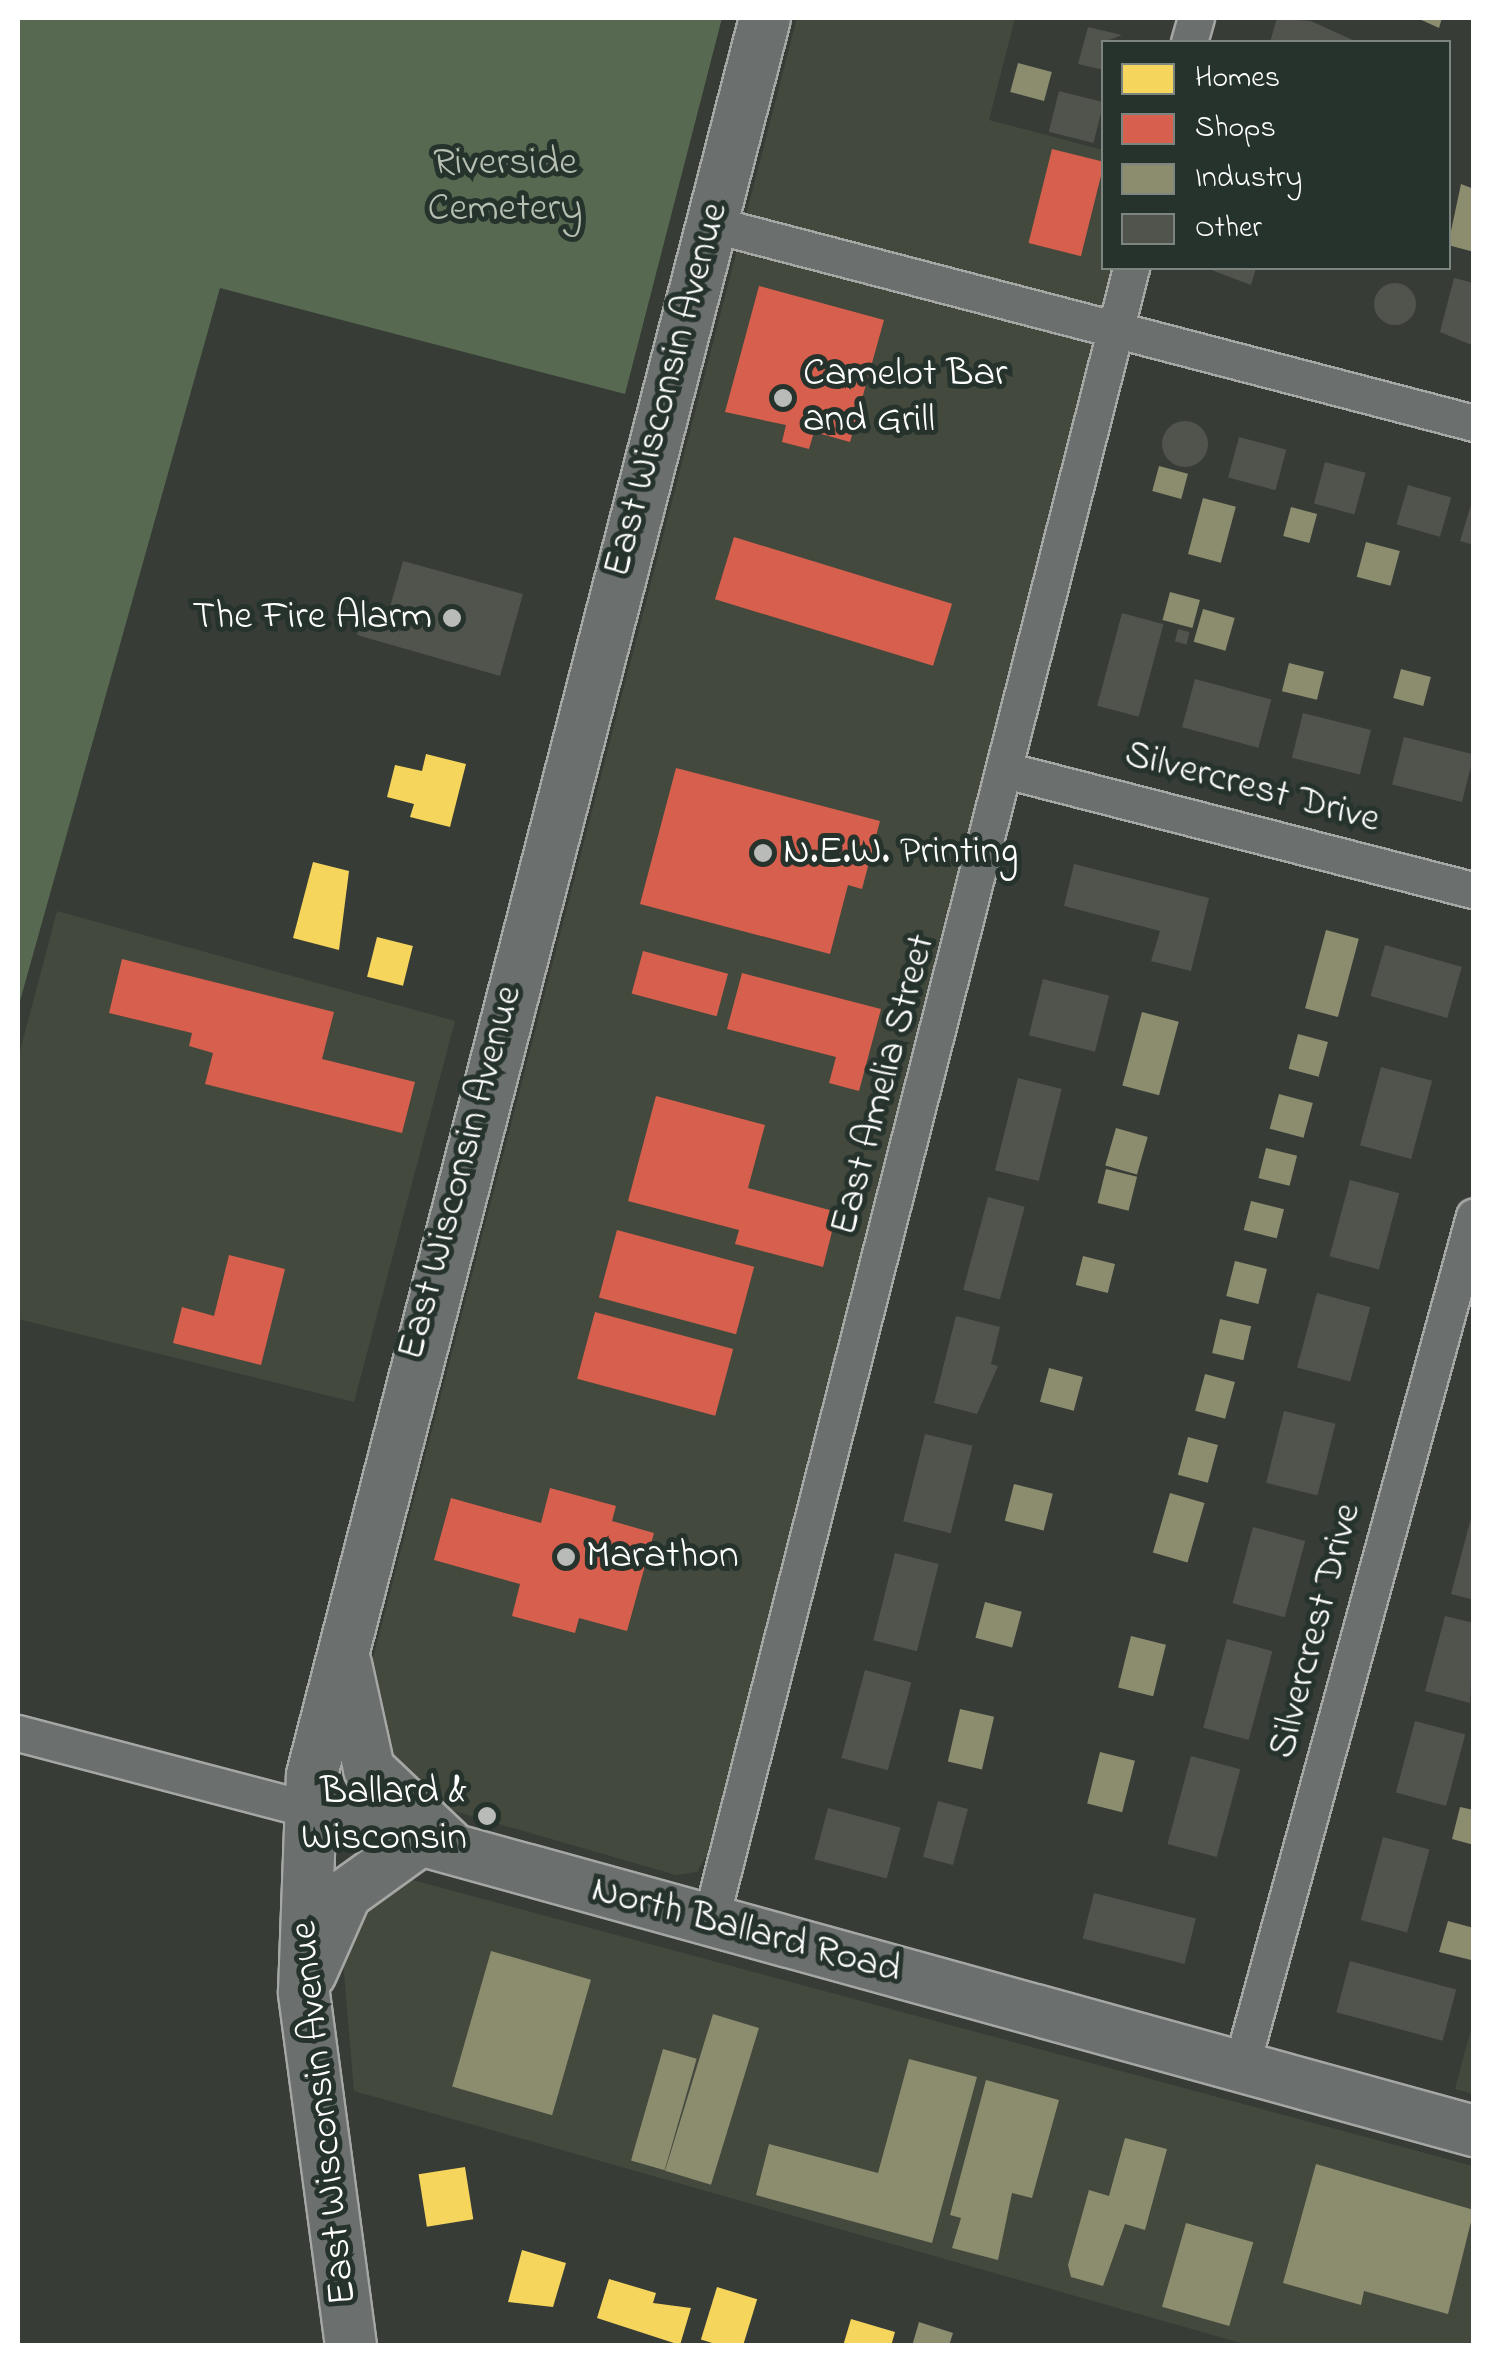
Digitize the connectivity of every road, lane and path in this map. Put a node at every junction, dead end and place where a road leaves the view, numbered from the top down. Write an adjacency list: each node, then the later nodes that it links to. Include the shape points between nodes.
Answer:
1 (765, 18): 2 (main road, East Wisconsin Avenue)
2 (710, 224): 4 (street); 10 (main road, East Wisconsin Avenue)
3 (1131, 270): 4 (street, East Amelia Street)
4 (1115, 331): 5 (street); 6 (street, East Amelia Street)
5 (1474, 423)
6 (1009, 771): 7 (street, Silvercrest Drive); 14 (street, East Amelia Street)
7 (1474, 890)
8 (1474, 1216): 9 (street, Silvercrest Drive)
9 (1464, 1284): 16 (street, Silvercrest Drive)
10 (343, 1637): 12 (main road, East Wisconsin Avenue); 13 (main road, via 369,1769)
11 (18, 1734): 12 (street, North Ballard Road)
12 (307, 1809): 13 (main road, North Ballard Road); 15 (main road, East Wisconsin Avenue)
13 (438, 1845): 14 (main road, North Ballard Road); 15 (main road, via 339,1902)
14 (710, 1922): 16 (main road, North Ballard Road)
15 (304, 1992): 18 (main road, East Wisconsin Avenue)
16 (1240, 2067): 17 (main road, North Ballard Road)
17 (1474, 2132)
18 (351, 2346)

